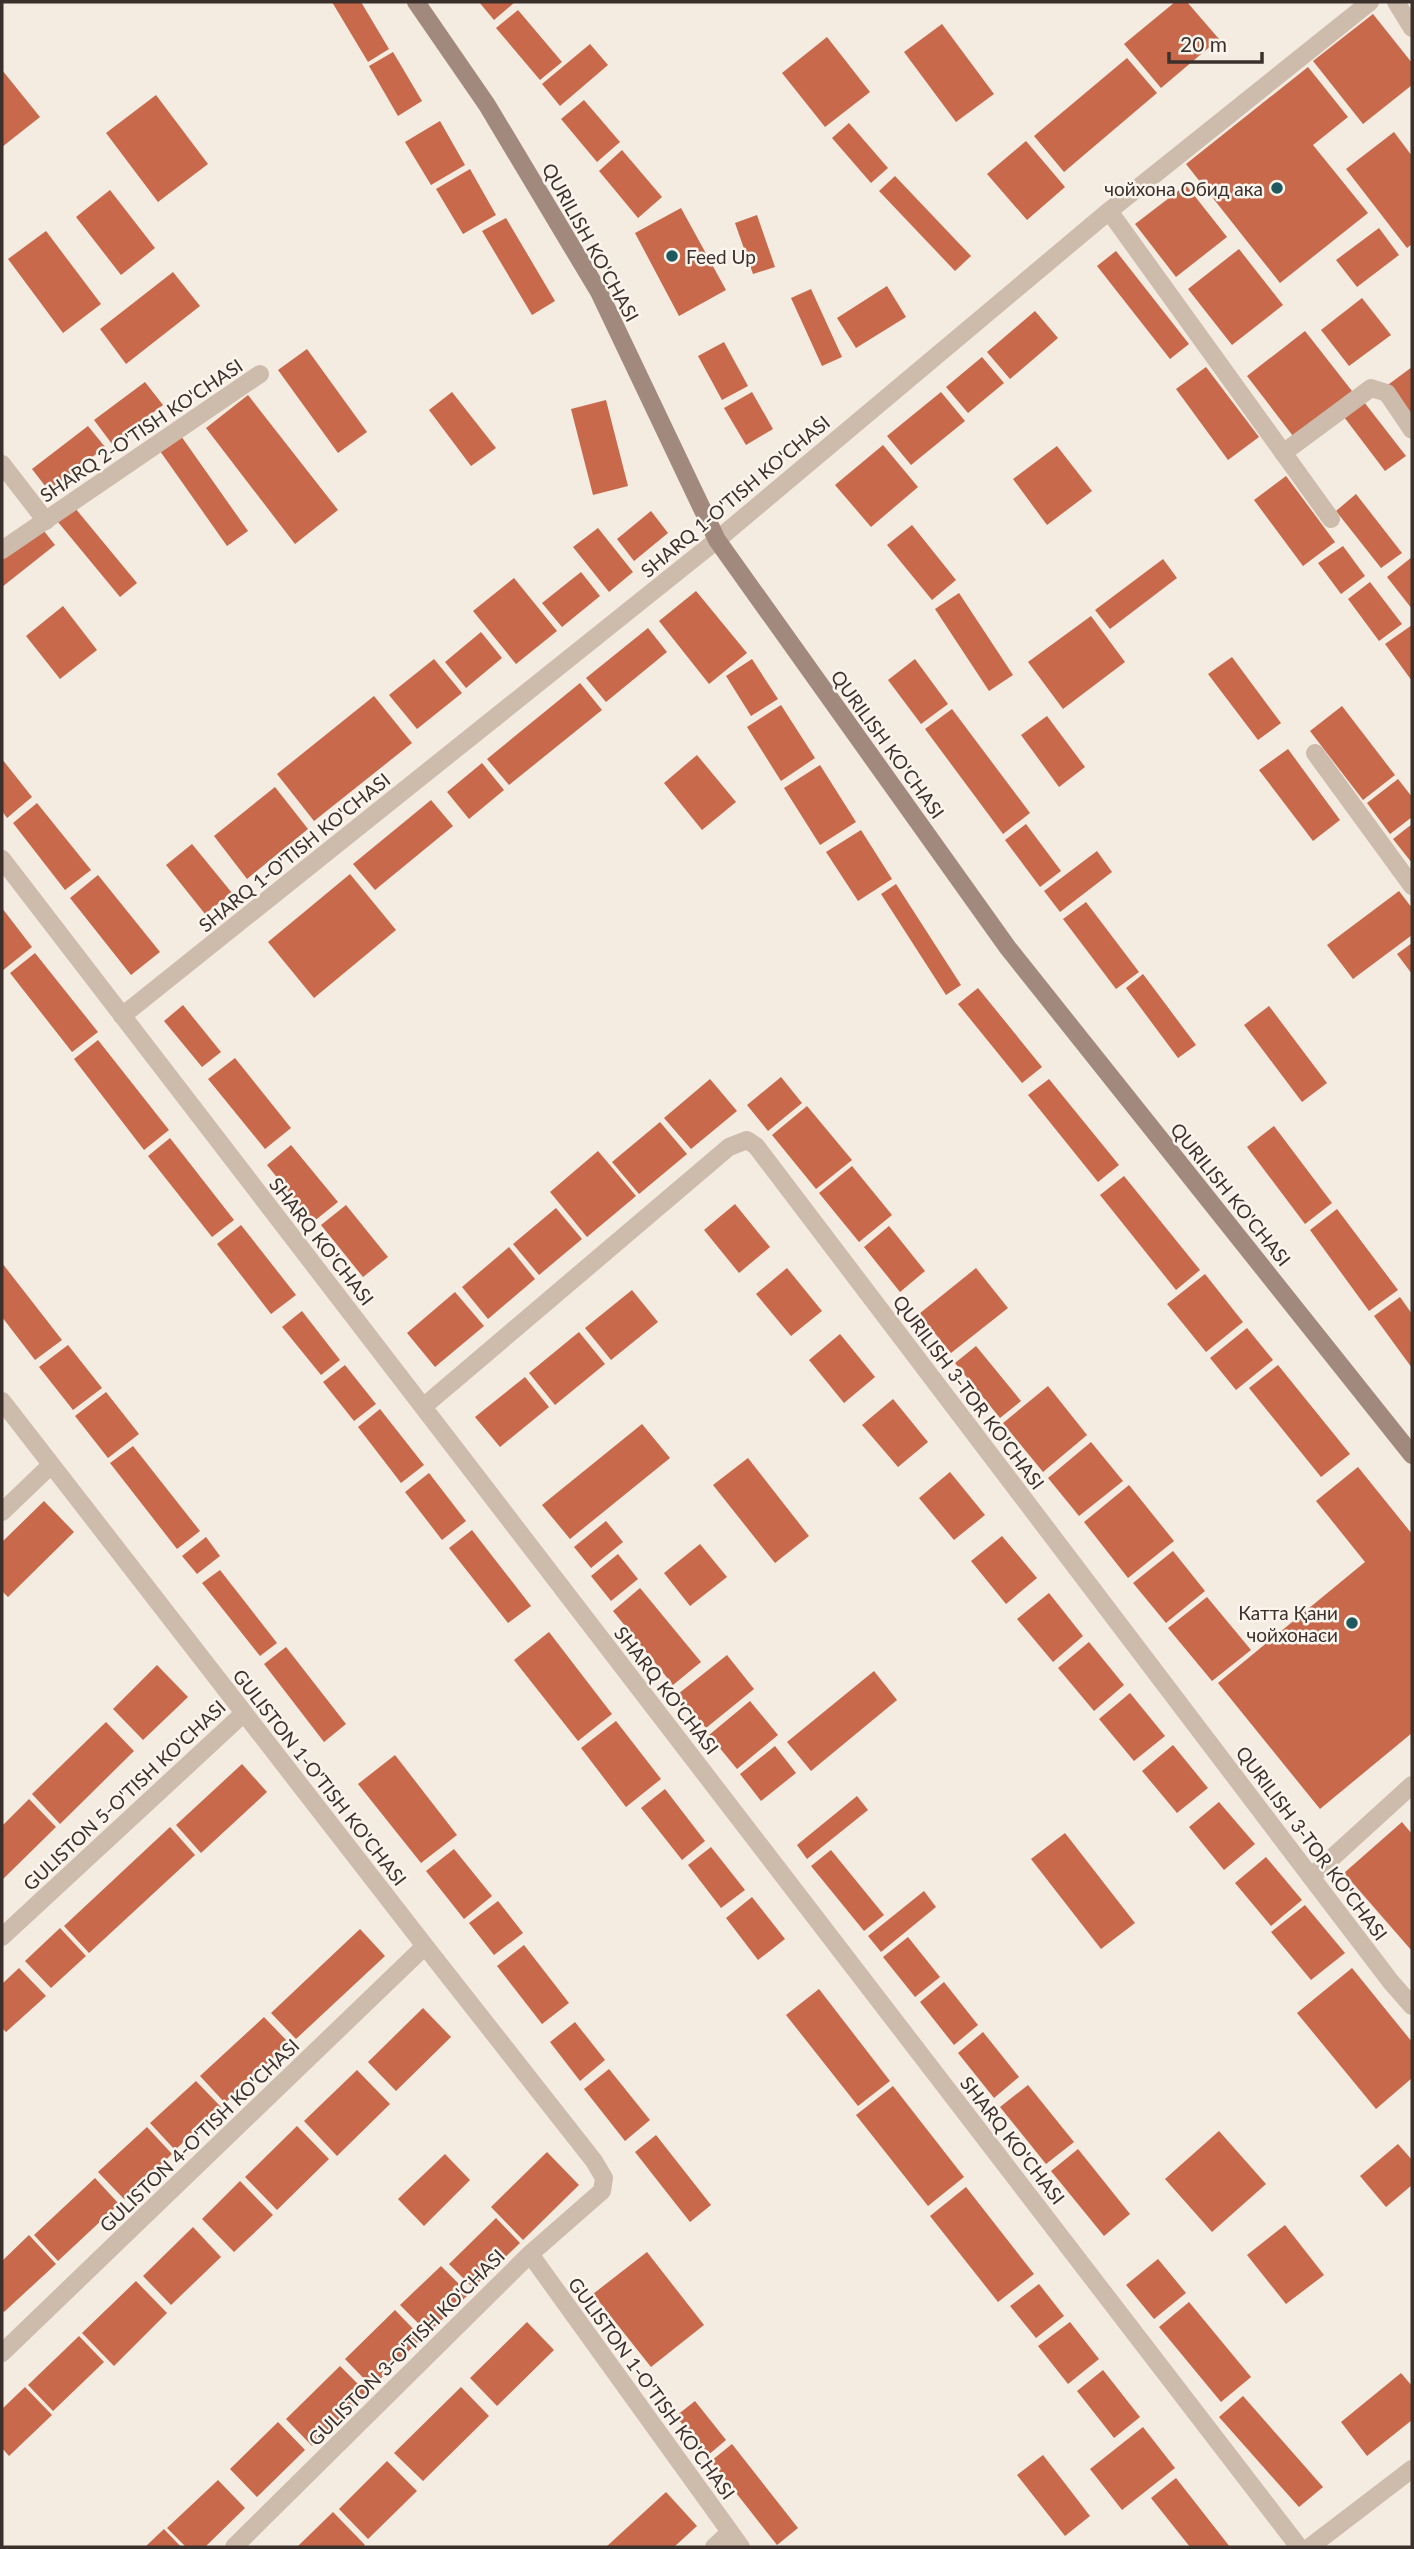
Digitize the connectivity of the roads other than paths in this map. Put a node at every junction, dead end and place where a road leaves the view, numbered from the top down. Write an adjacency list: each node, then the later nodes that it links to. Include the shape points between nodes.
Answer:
1 (416, 2): 12 (street, QURILISH KO'CHASI, via 487,105 599,292)
2 (1370, 2): 5 (street, SHARQ 1-O'TISH KO'CHASI)
3 (1396, 2): 4 (street)
4 (1412, 28)
5 (1109, 211): 8 (street); 12 (street, SHARQ 1-O'TISH KO'CHASI)
6 (260, 374): 11 (street, SHARQ 2-O'TISH KO'CHASI)
7 (1412, 430): 8 (street, via 1387,393 1371,388)
8 (1283, 453): 10 (street)
9 (2, 464): 11 (street, SHARQ 2-O'TISH KO'CHASI)
10 (1331, 519)
11 (46, 521): 13 (street, SHARQ 2-O'TISH KO'CHASI)
12 (717, 540): 17 (street, SHARQ 1-O'TISH KO'CHASI); 20 (street, QURILISH KO'CHASI, via 1008,948)
13 (2, 550)
14 (1315, 753): 16 (street)
15 (2, 859): 17 (street, SHARQ KO'CHASI)
16 (1412, 886)
17 (122, 1016): 19 (street, SHARQ KO'CHASI)
18 (2, 1401): 21 (street, GULISTON 1-O'TISH KO'CHASI)
19 (423, 1407): 25 (street, QURILISH 3-TOR KO'CHASI, via 729,1147 747,1140 773,1168); 36 (street, SHARQ KO'CHASI)
20 (1412, 1455)
21 (51, 1465): 22 (street); 23 (street, GULISTON 1-O'TISH KO'CHASI)
22 (2, 1512)
23 (244, 1713): 26 (street, GULISTON 5-O'TISH KO'CHASI); 27 (street, GULISTON 1-O'TISH KO'CHASI)
24 (1412, 1785): 25 (street)
25 (1311, 1877): 28 (street, QURILISH 3-TOR KO'CHASI)
26 (2, 1937)
27 (425, 1947): 29 (street, GULISTON 1-O'TISH KO'CHASI); 31 (street, GULISTON 4-O'TISH KO'CHASI)
28 (1412, 2006)
29 (604, 2178): 30 (street, GULISTON 3-O'TISH KO'CHASI, via 602,2191)
30 (530, 2254): 33 (street, GULISTON 1-O'TISH KO'CHASI); 34 (street, GULISTON 3-O'TISH KO'CHASI)
31 (2, 2353)
32 (1412, 2469): 37 (street)
33 (736, 2540): 35 (street)
34 (234, 2547)
35 (714, 2547)
36 (1300, 2547)
37 (1310, 2547)

